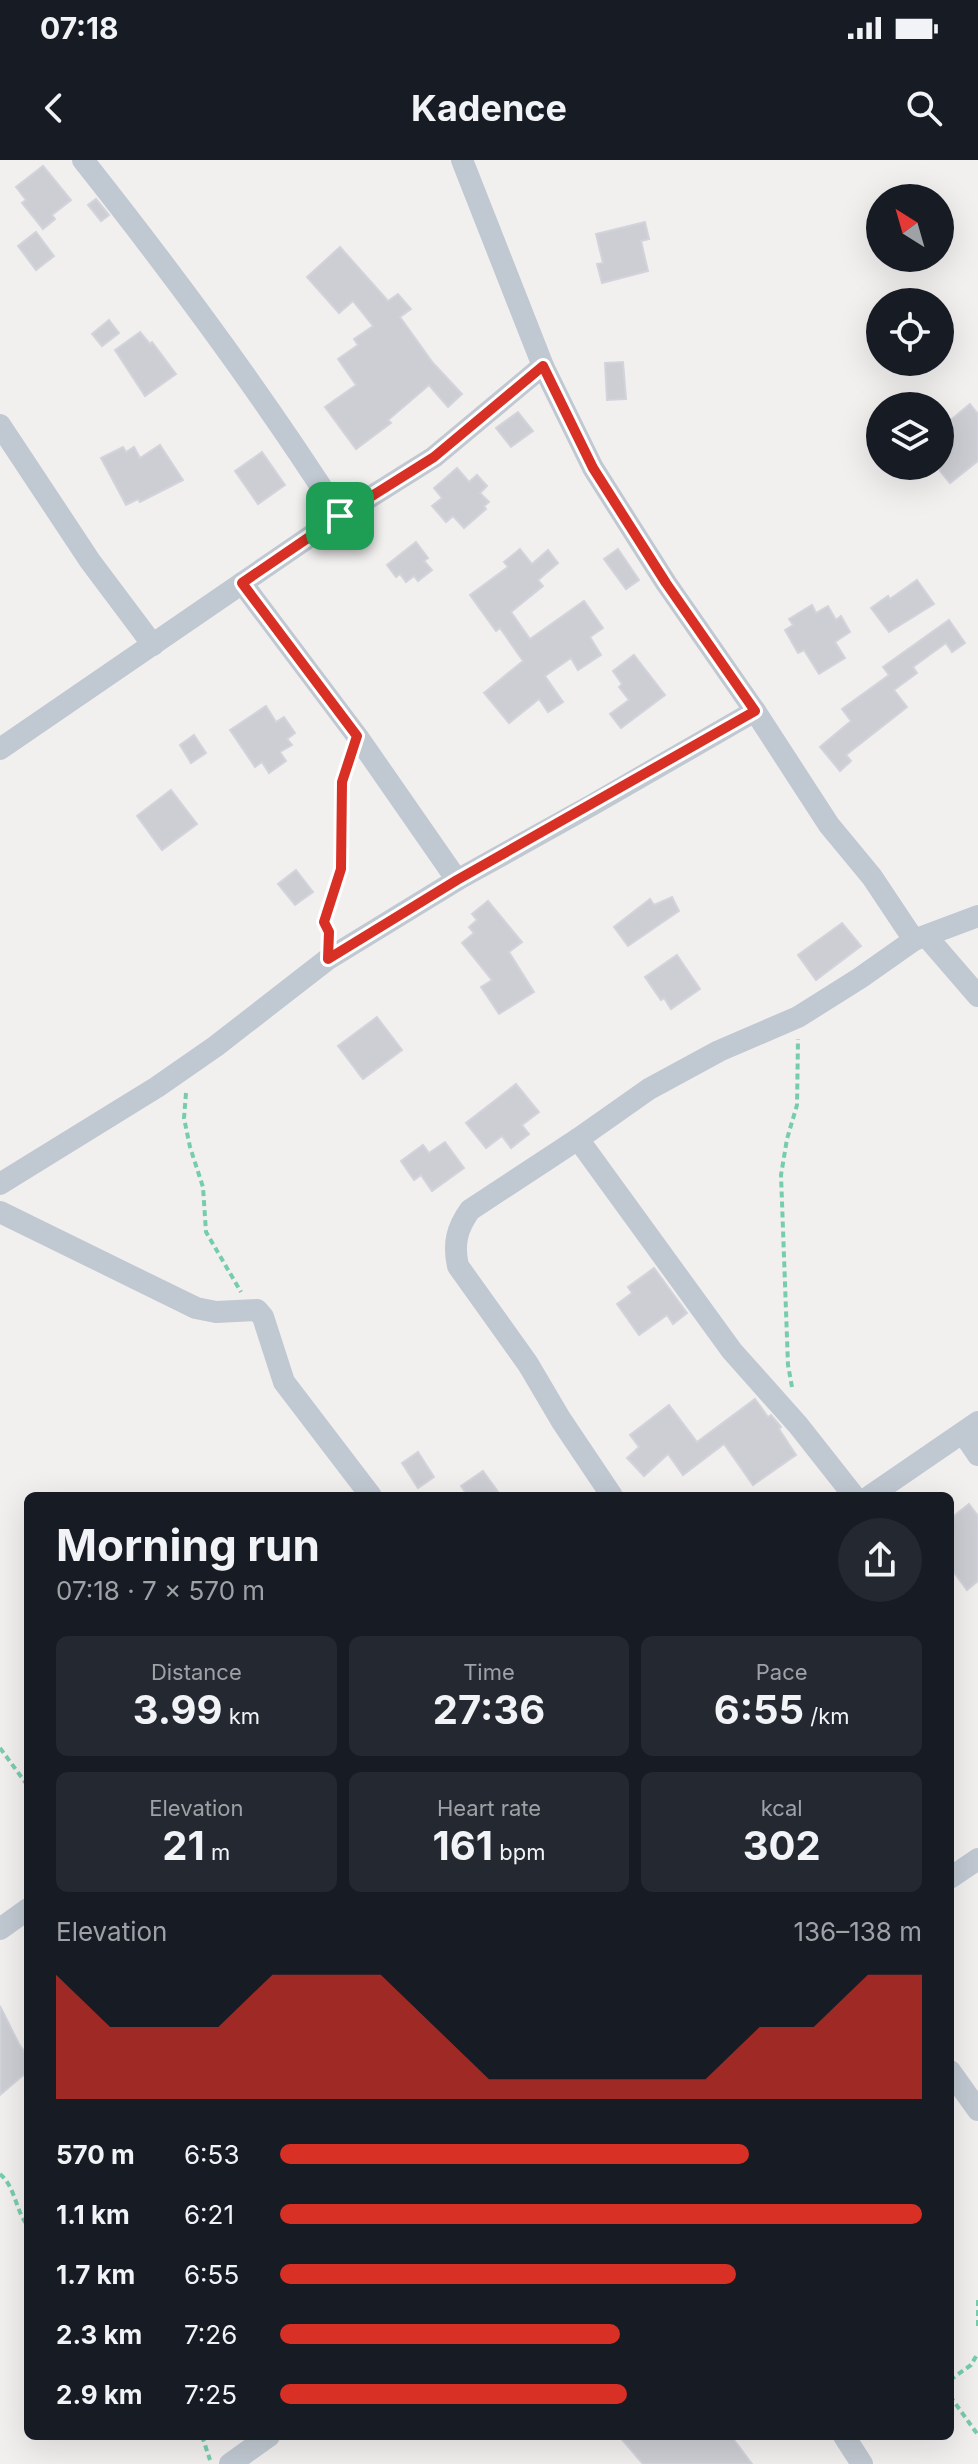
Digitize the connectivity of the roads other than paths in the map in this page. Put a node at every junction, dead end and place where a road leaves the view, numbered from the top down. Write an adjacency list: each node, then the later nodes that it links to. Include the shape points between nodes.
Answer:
1 (83, 160): 5 (street, via 192,301)
2 (462, 160): 3 (street)
3 (543, 366): 5 (street, via 434,457); 8 (street, via 593,468)
4 (0, 425): 7 (street)
5 (340, 516): 6 (street)
6 (242, 583): 7 (street); 10 (street)
7 (153, 645): 9 (street)
8 (755, 711): 10 (street); 12 (street, via 829,825)
9 (0, 749)
10 (457, 880): 15 (street, via 328,959 157,1087)
11 (978, 916): 12 (street)
12 (920, 938): 13 (street); 14 (street, via 798,1017 693,1063)
13 (978, 996)
14 (578, 1139): 20 (street, via 470,1210 458,1226 455,1254 458,1266); 21 (street, via 732,1351)
15 (0, 1184)
16 (0, 1212): 19 (street, via 196,1308 257,1310 284,1382)
17 (970, 1427): 18 (street); 22 (street)
18 (978, 1455)
19 (368, 1492)
20 (609, 1492)
21 (851, 1492)
22 (876, 1492)
23 (978, 1859): 24 (street)
24 (954, 1875)
25 (24, 1912): 26 (street)
26 (0, 1929)
27 (954, 2077): 28 (street)
28 (978, 2110)
29 (263, 2440): 31 (street)
30 (847, 2440): 32 (street)
31 (230, 2464)
32 (862, 2464)

